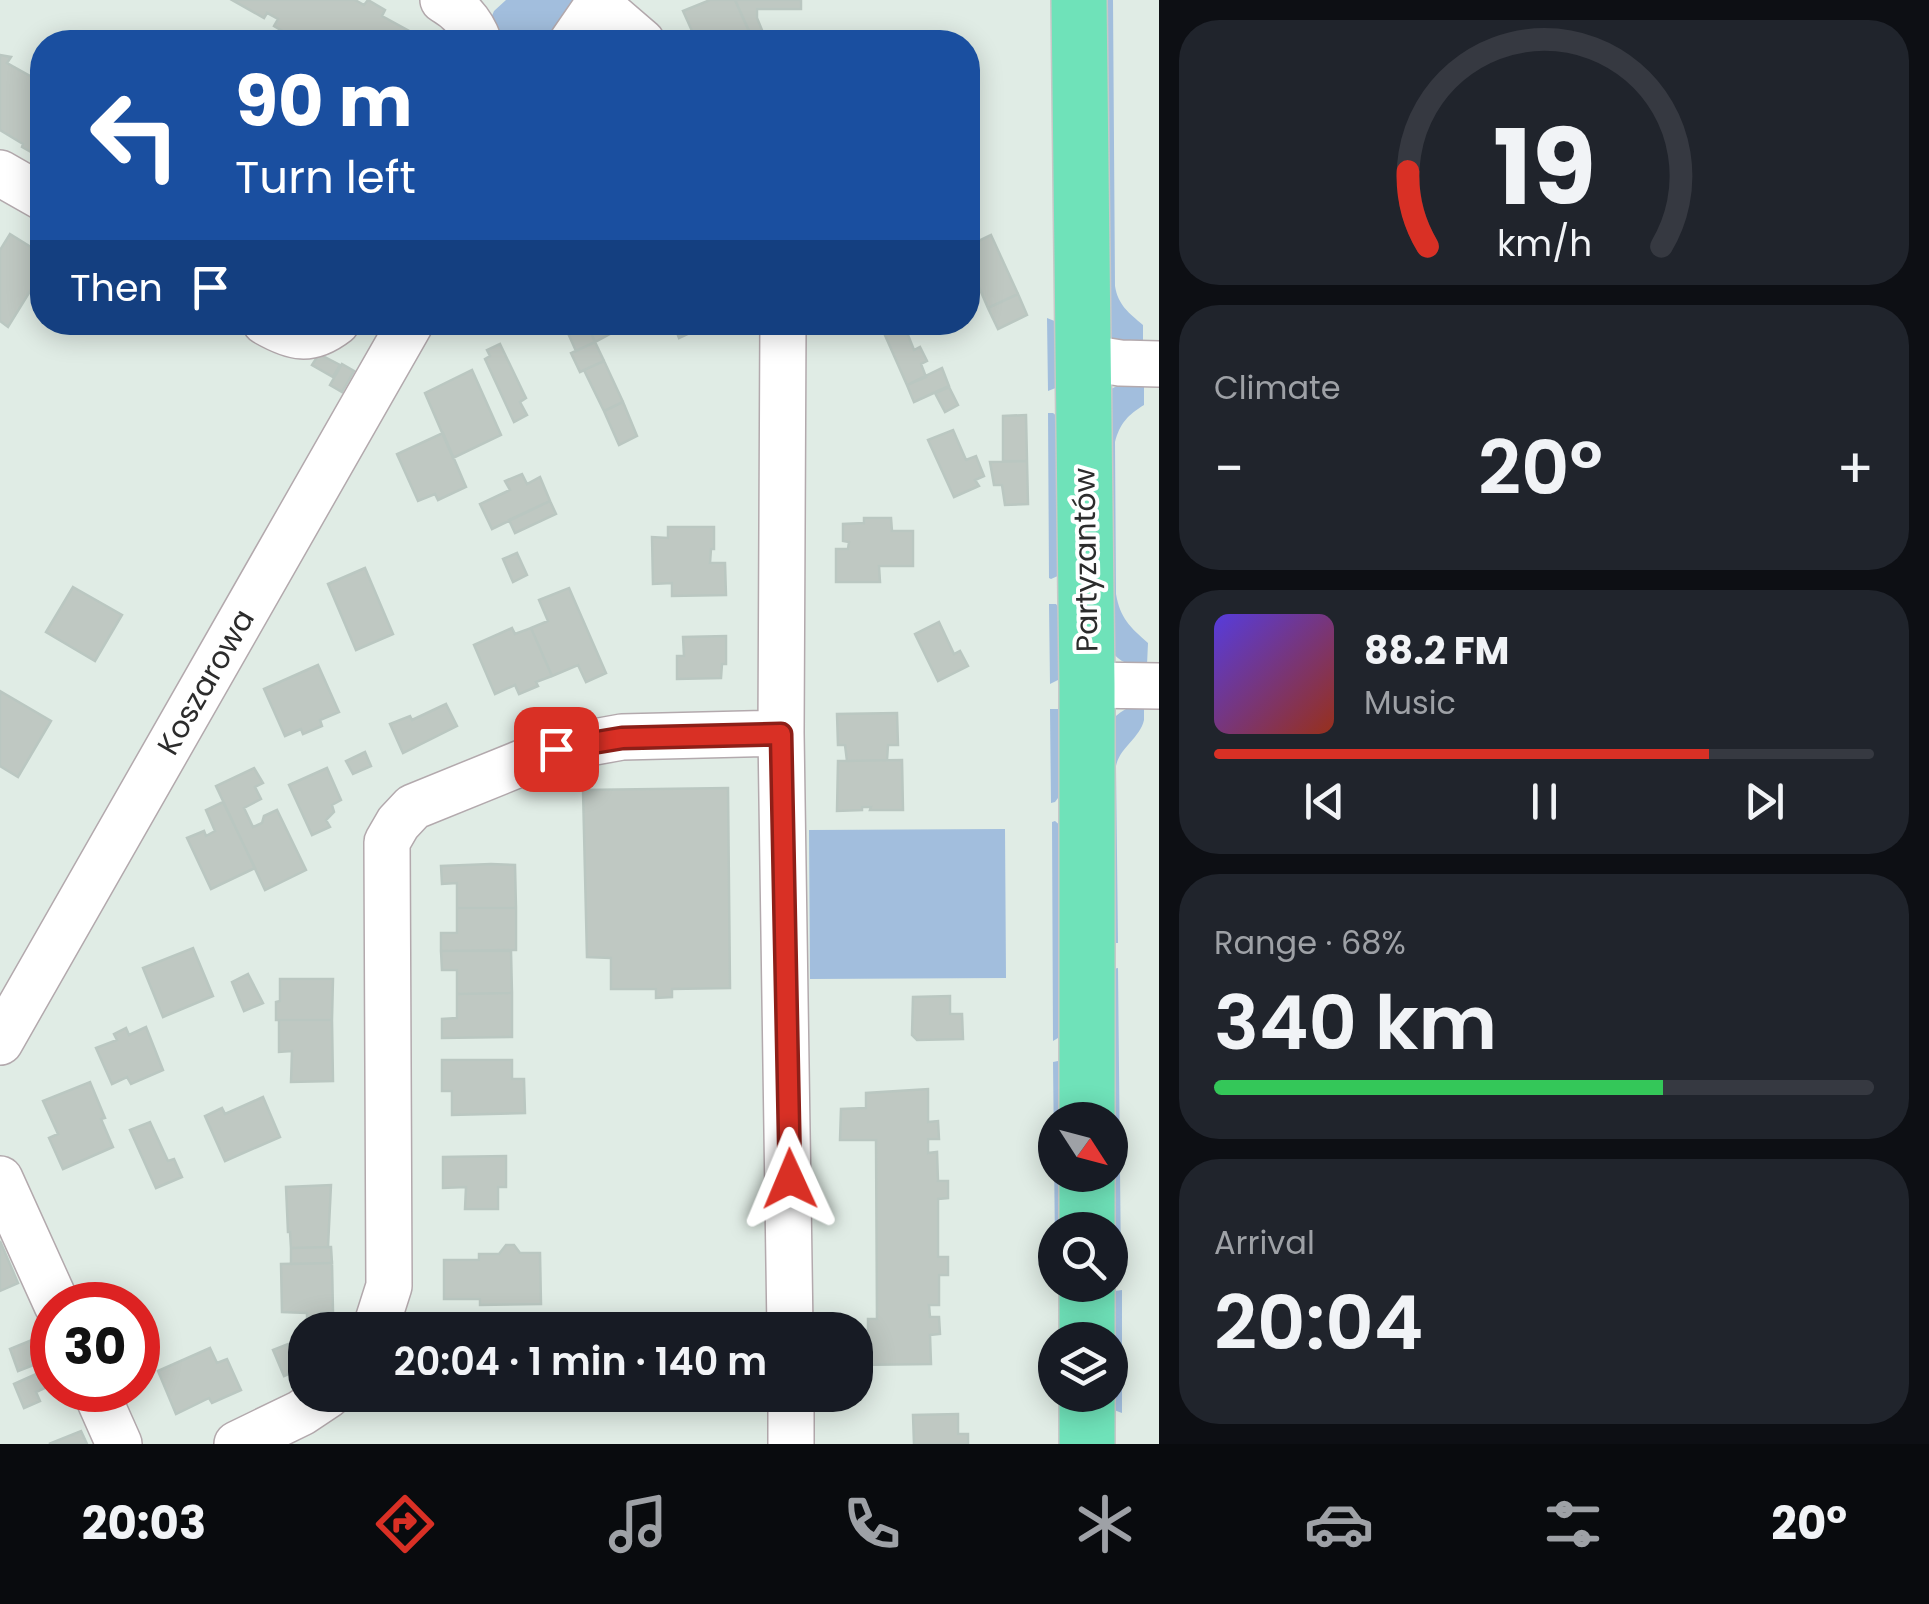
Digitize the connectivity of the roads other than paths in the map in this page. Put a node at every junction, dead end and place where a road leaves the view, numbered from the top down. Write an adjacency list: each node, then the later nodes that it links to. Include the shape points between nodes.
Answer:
1 (443, 0): 4 (street)
2 (1080, 0): 11 (main road, Partyzantów)
3 (600, 2): 5 (street); 6 (street)
4 (475, 30)
5 (580, 30)
6 (629, 30)
7 (0, 173): 8 (street)
8 (30, 190)
9 (404, 335): 16 (street, Koszarowa)
10 (784, 335): 15 (street)
11 (1083, 357): 12 (street); 13 (main road, Partyzantów)
12 (1159, 364)
13 (1087, 685): 14 (street); 17 (main road, Partyzantów)
14 (1159, 686)
15 (781, 734): 20 (street, via 622,738 556,749 413,807 398,824 387,842 389,1286); 21 (street)
16 (0, 1042)
17 (1087, 1102)
18 (0, 1179): 19 (street)
19 (46, 1282)
20 (381, 1312)
21 (790, 1312)
22 (105, 1412): 26 (street)
23 (304, 1412): 27 (street)
24 (791, 1412): 28 (street)
25 (1087, 1412): 29 (main road)
26 (119, 1444)
27 (237, 1444)
28 (791, 1444)
29 (1086, 1444)

